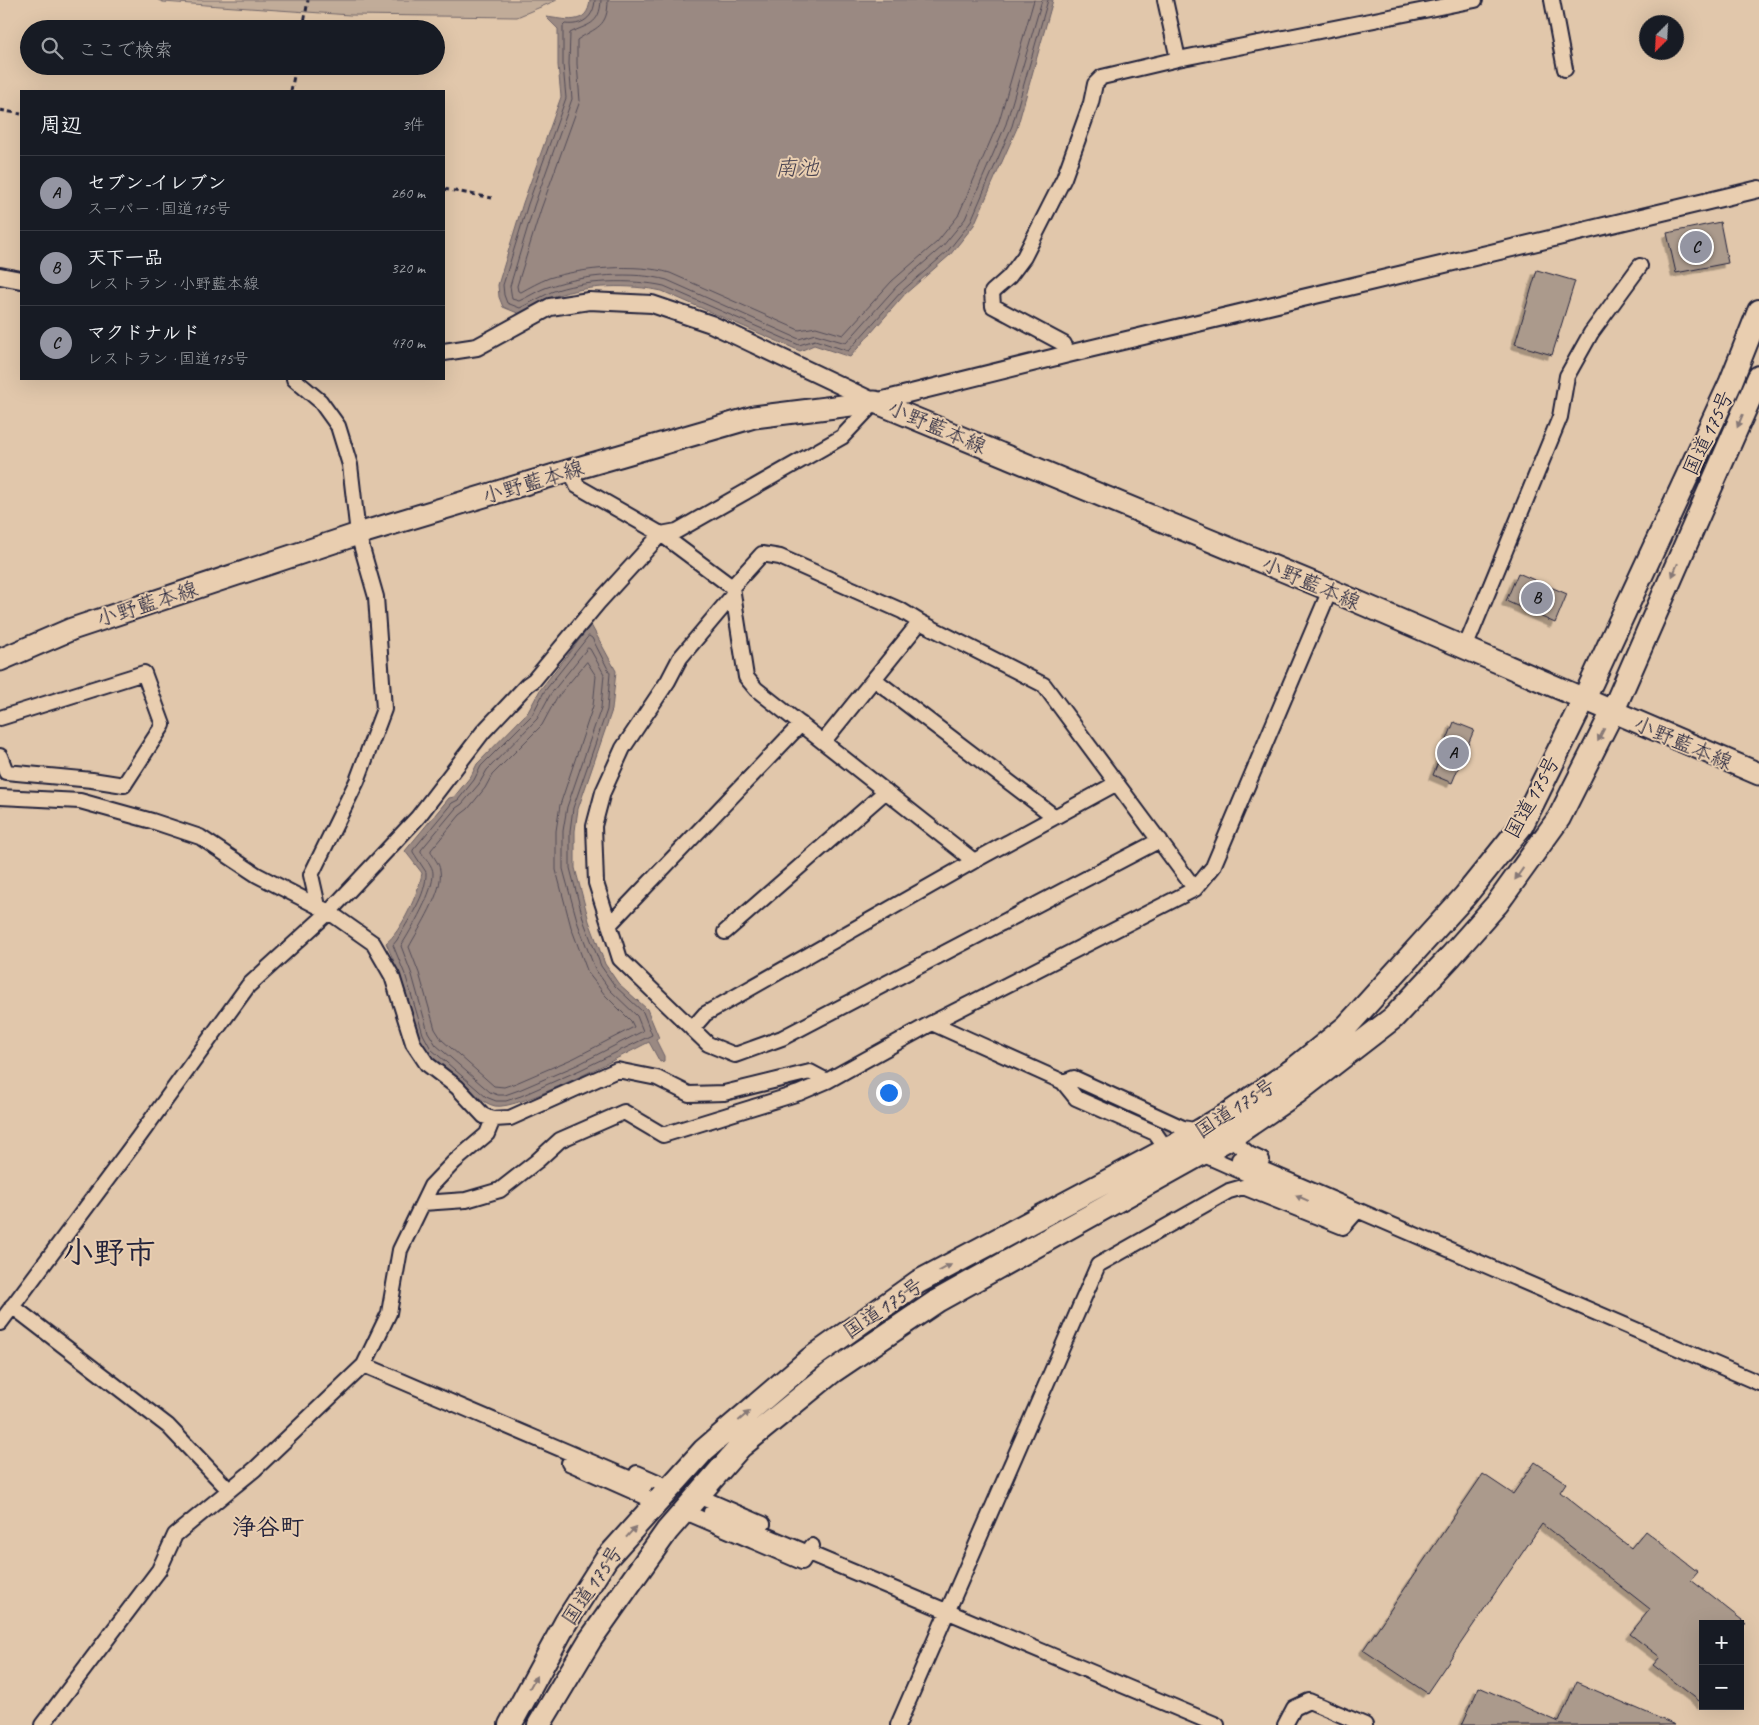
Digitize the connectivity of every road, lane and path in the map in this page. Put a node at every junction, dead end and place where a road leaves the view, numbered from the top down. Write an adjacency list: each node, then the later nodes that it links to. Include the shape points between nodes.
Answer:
1 (308, 0): 5 (path)
2 (1166, 0): 6 (street)
3 (1475, 0): 6 (street)
4 (1552, 0): 7 (street)
5 (305, 20)
6 (1178, 59): 20 (street, via 1102,77 1095,84 1064,178 1024,257 992,292 993,306 1064,344)
7 (1565, 69)
8 (294, 75): 9 (path)
9 (291, 90)
10 (0, 110): 11 (path)
11 (20, 114)
12 (445, 189): 14 (path)
13 (1759, 189): 20 (street)
14 (492, 198)
15 (1640, 266): 30 (street, via 1591,333 1567,376 1560,418)
16 (0, 276): 17 (street)
17 (20, 280)
18 (1759, 310): 33 (highway, 国道175号, via 1730,384)
19 (445, 352): 23 (street, via 477,347 550,307 589,301 652,304 711,324)
20 (1068, 354): 23 (street)
21 (1759, 377): 34 (highway, 国道175号, one-way to 34)
22 (295, 380): 25 (street, via 320,401 338,426 350,465)
23 (875, 402): 24 (main road, 小野藍本線, via 754,417); 26 (street, via 842,437 677,531); 27 (main road, 小野藍本線)
24 (571, 470): 25 (main road, 小野藍本線); 26 (street, via 578,486)
25 (358, 534): 31 (main road, 小野藍本線, via 72,629); 47 (street, via 376,597 384,709 357,781 311,875)
26 (661, 534): 28 (street); 47 (street, via 534,680 483,732 418,817)
27 (1330, 590): 30 (main road, 小野藍本線); 46 (street, via 1213,867)
28 (733, 591): 29 (street, via 762,554 780,557); 36 (street, via 746,677 756,689); 48 (street, via 680,658 623,748 603,792 594,826 596,883)
29 (920, 622): 32 (street); 40 (street, via 1044,685)
30 (1465, 648): 33 (main road, 小野藍本線)
31 (0, 660)
32 (874, 679): 37 (street); 43 (street)
33 (1584, 699): 34 (main road, 小野藍本線); 56 (highway, 国道175号, via 1522,825 1465,896 1347,1026 1294,1069)
34 (1612, 713): 39 (main road, 小野藍本線); 57 (highway, 国道175号, one-way to 57, via 1559,818 1498,904 1393,1018 1296,1093)
35 (0, 718): 38 (street, via 144,673 163,725 124,785 6,772)
36 (801, 724): 37 (street); 48 (street)
37 (824, 741): 41 (street)
38 (0, 756)
39 (1759, 774)
40 (1117, 783): 43 (street); 44 (street)
41 (886, 791): 45 (street); 49 (street)
42 (0, 797): 47 (street, via 80,801 200,837 257,875)
43 (1055, 817): 45 (street)
44 (1160, 840): 46 (street); 51 (street, via 782,1038 735,1055 708,1044)
45 (974, 861): 51 (street, via 705,1014)
46 (1195, 889): 50 (street)
47 (324, 909): 54 (street, via 373,944 392,976 414,1043 427,1064 456,1087 484,1116); 63 (street, via 248,986)
48 (609, 925): 51 (street, via 620,960)
49 (725, 932)
50 (932, 1023): 52 (street); 53 (street)
51 (692, 1029)
52 (827, 1081): 54 (street, via 810,1072 724,1093 689,1094 657,1078 617,1070 510,1118); 61 (street, via 800,1093 663,1135 624,1112 560,1140 500,1190 466,1200)
53 (1063, 1082): 55 (street); 56 (street, via 1074,1078 1183,1128); 58 (street, via 1076,1098 1154,1133)
54 (492, 1119): 61 (street, via 487,1134 431,1186)
55 (1165, 1127)
56 (1199, 1132): 58 (highway, 国道175号)
57 (1230, 1138): 59 (highway, 国道175号); 62 (street, via 1248,1154 1352,1201)
58 (1167, 1150): 69 (highway, 国道175号, one-way to 58, via 810,1358 918,1282)
59 (1202, 1154): 62 (street, one-way to 59, via 1333,1212); 70 (highway, 国道175号, via 937,1301 832,1372 740,1447)
60 (1239, 1159): 62 (street)
61 (423, 1203): 65 (street, via 400,1250 389,1313)
62 (1357, 1211): 66 (street); 72 (street, via 1343,1227 1244,1187 1229,1191 1098,1265)
63 (12, 1306): 64 (street); 68 (street, via 168,1426)
64 (0, 1323)
65 (364, 1365): 67 (street); 68 (street)
66 (1759, 1383)
67 (563, 1450): 69 (street); 69 (street, via 569,1444); 69 (street, via 560,1459)
68 (228, 1490): 73 (street, via 175,1535 159,1570)
69 (657, 1492): 74 (highway, 国道175号, one-way to 69, via 566,1622 606,1559)
70 (697, 1506): 71 (street); 71 (street, via 802,1562); 71 (street, via 812,1545); 75 (highway, 国道175号, via 667,1531 590,1640)
71 (808, 1553): 72 (street)
72 (947, 1612): 76 (street); 77 (street)
73 (42, 1725)
74 (510, 1725)
75 (539, 1725)
76 (898, 1725)
77 (1217, 1725)
78 (1285, 1725): 79 (street, via 1294,1708 1309,1701)
79 (1365, 1725)

